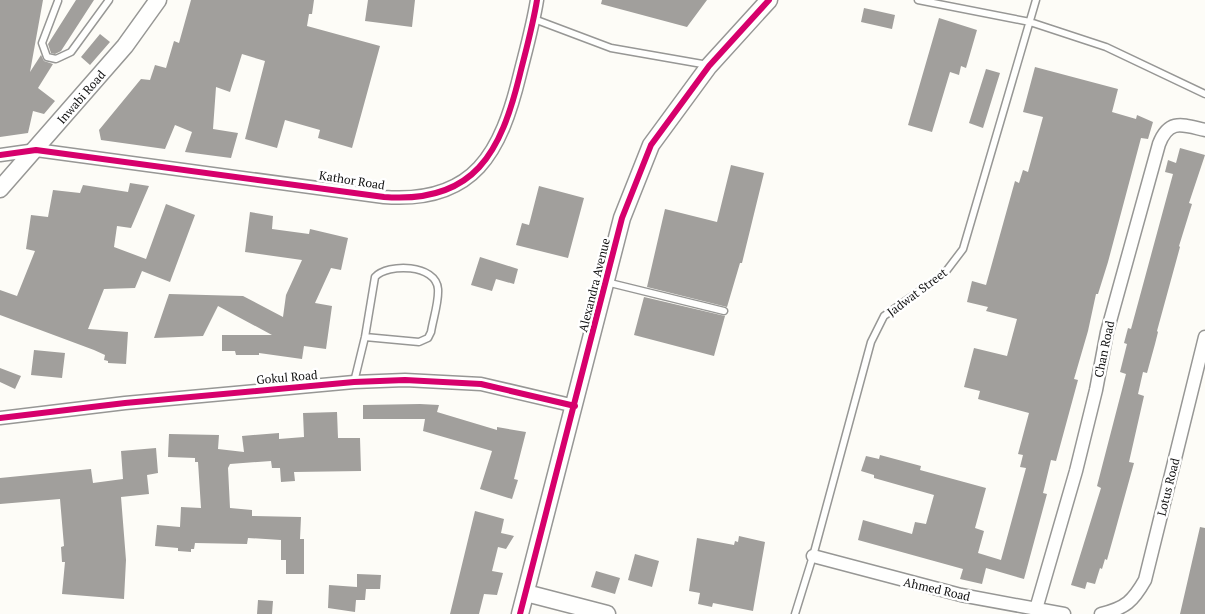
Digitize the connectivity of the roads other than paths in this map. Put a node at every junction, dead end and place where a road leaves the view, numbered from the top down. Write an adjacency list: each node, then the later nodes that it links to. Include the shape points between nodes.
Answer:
1 (109, 0): 7 (lane, via 71,52 56,59 47,57 42,43)
2 (158, 0): 13 (street, Inwabi Road, via 125,46)
3 (537, 0): 8 (street, Kathor Road)
4 (769, 0): 10 (street, Alexandra Avenue)
5 (918, 0): 9 (lane)
6 (1036, 0): 9 (lane, Jadwat Street)
7 (58, 1)
8 (534, 19): 10 (lane, via 611,48); 13 (street, Kathor Road, via 512,105 497,143 475,172 456,185 425,197 384,197)
9 (1030, 22): 11 (lane, via 1106,47); 23 (lane, Jadwat Street, via 963,249 944,274 890,312 876,328)
10 (709, 66): 16 (street, Alexandra Avenue, via 651,145 622,218)
11 (1205, 94)
12 (1205, 130): 25 (street, Chan Road, via 1179,124 1162,135 1107,332 1076,471)
13 (36, 150): 14 (street, Kathor Road); 15 (street, Inwabi Road)
14 (0, 155)
15 (3, 180)
16 (606, 282): 17 (lane); 21 (street, Alexandra Avenue)
17 (724, 311)
18 (365, 337): 18 (lane, via 375,277 379,273 393,268 424,271 430,276 438,289 428,338 419,342); 20 (lane)
19 (1205, 337): 30 (street, Lotus Road, via 1145,580 1135,598 1124,606)
20 (354, 382): 21 (street, Gokul Road, via 405,380 481,384); 22 (street, Gokul Road)
21 (575, 406): 24 (street, Alexandra Avenue)
22 (0, 418)
23 (813, 556): 25 (street, Ahmed Road, via 885,577); 28 (lane, Jadwat Street)
24 (526, 593): 26 (street, Alexandra Avenue); 27 (street)
25 (1036, 609): 29 (street, Ahmed Road)
26 (520, 614)
27 (607, 614)
28 (795, 614)
29 (1064, 614)
30 (1101, 614)

